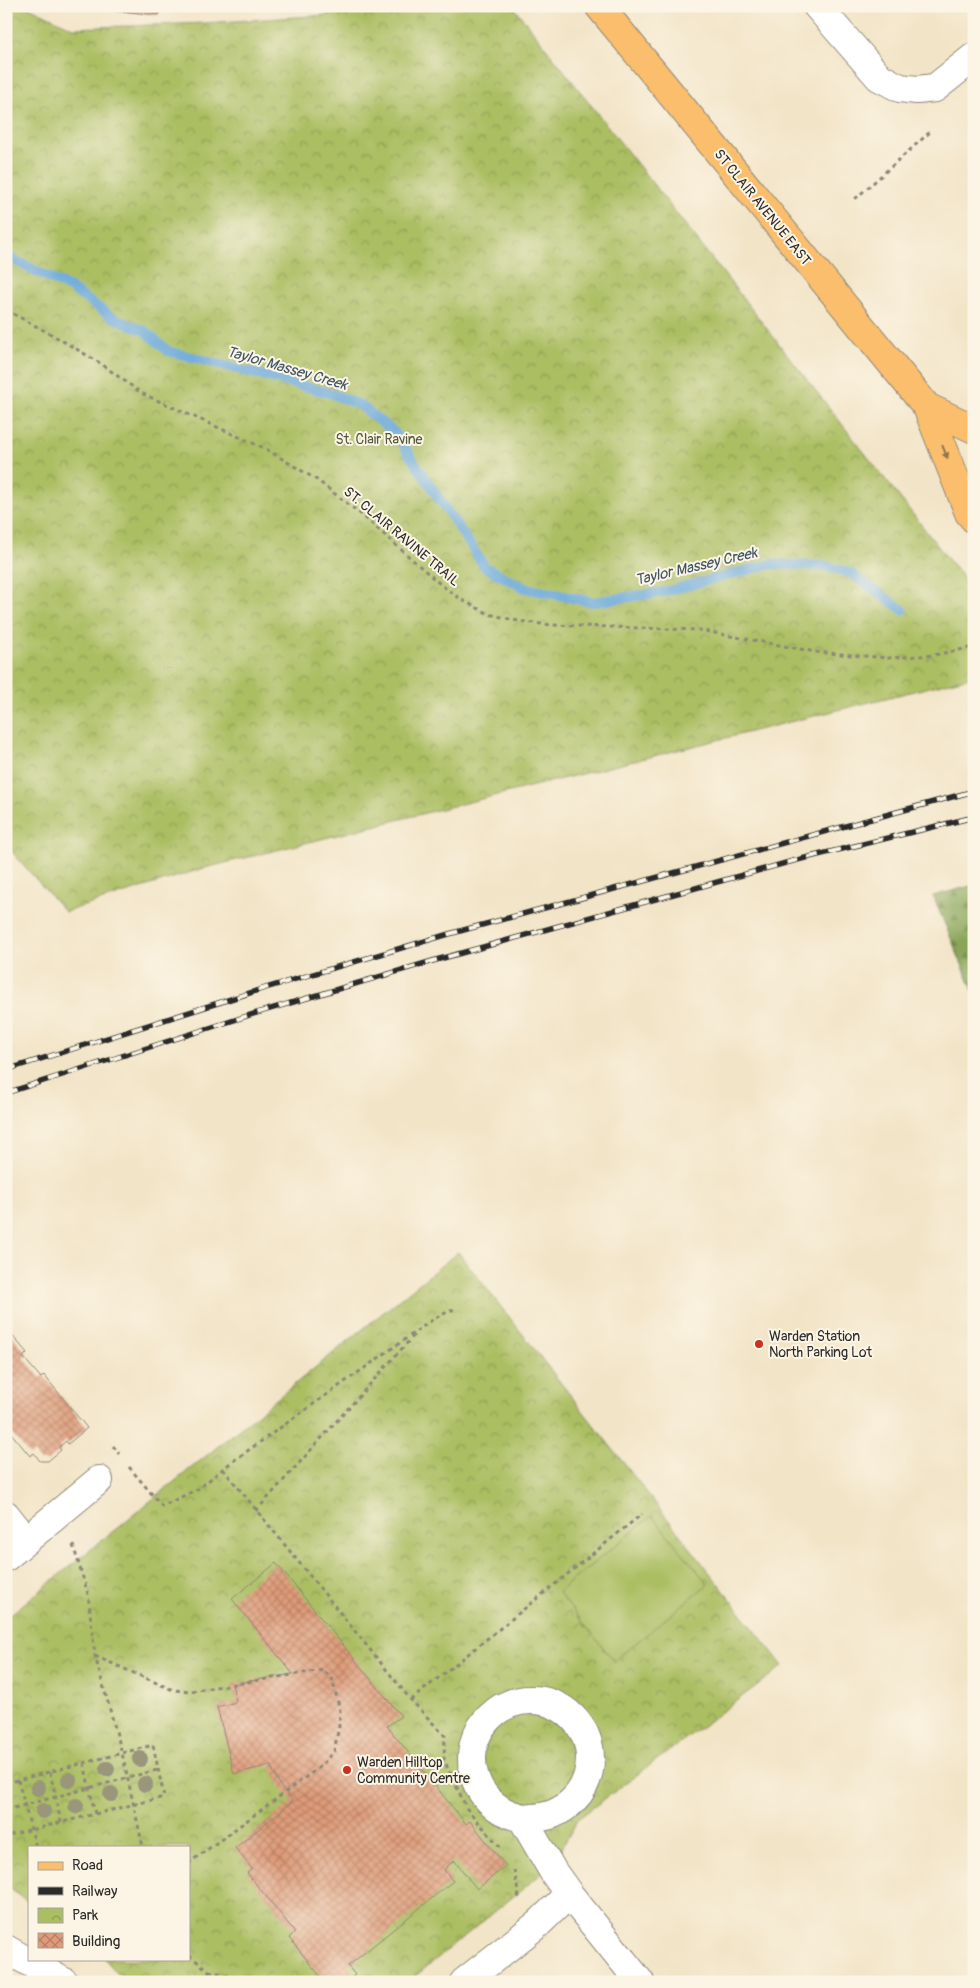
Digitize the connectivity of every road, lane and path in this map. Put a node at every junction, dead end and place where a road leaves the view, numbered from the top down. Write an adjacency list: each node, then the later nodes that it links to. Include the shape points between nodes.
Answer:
1 (817, 6): 3 (street, via 879,78 900,88 935,88)
2 (603, 8): 7 (main road, ST CLAIR AVENUE EAST)
3 (974, 57)
4 (930, 132): 5 (path)
5 (855, 200)
6 (6, 310): 10 (path, ST. CLAIR RAVINE TRAIL, via 100,363 141,393 266,449 317,480 440,584 489,614 551,625 698,630 816,652 888,658 934,655)
7 (927, 407): 8 (main road, ST CLAIR AVENUE EAST); 9 (main road, ST CLAIR AVENUE EAST, one-way to 9)
8 (974, 429)
9 (974, 519)
10 (974, 647)
11 (456, 1308): 12 (path)
12 (421, 1328): 13 (path); 16 (path)
13 (223, 1469): 15 (path, via 198,1489 162,1506); 16 (path)
14 (99, 1480): 20 (street)
15 (144, 1487)
16 (256, 1511): 22 (path)
17 (6, 1514): 20 (street)
18 (642, 1514): 22 (path)
19 (73, 1546): 21 (path, via 88,1594)
20 (16, 1549)
21 (95, 1656): 23 (path); 43 (path, via 173,1690 191,1691 323,1670 332,1678 340,1711 334,1751 321,1766)
22 (411, 1700): 42 (path, via 445,1736 444,1760 468,1809)
23 (122, 1753): 24 (path); 25 (path, via 153,1745); 27 (path)
24 (84, 1763): 26 (path); 30 (path)
25 (157, 1770): 27 (path); 32 (path, via 164,1797)
26 (50, 1772): 28 (path); 31 (path)
27 (128, 1777): 30 (path); 32 (path)
28 (18, 1780): 29 (path); 33 (path)
29 (6, 1783)
30 (90, 1788): 31 (path); 35 (path)
31 (56, 1797): 33 (path); 37 (path)
32 (134, 1804): 35 (path); 41 (path)
33 (24, 1805): 34 (path); 38 (path)
34 (6, 1810)
35 (95, 1814): 37 (path)
36 (522, 1818): 36 (street, via 542,1818 560,1811 576,1798 587,1782 591,1762 588,1742 580,1725 566,1711 549,1702 529,1700 510,1703 494,1713 481,1728 474,1746 472,1765 477,1784 504,1812); 45 (street)
37 (61, 1822): 38 (path)
38 (30, 1830): 39 (path); 40 (path)
39 (6, 1836)
40 (36, 1846)
41 (143, 1846)
42 (506, 1854)
43 (190, 1862)
44 (513, 1868): 46 (path)
45 (569, 1894): 53 (street, via 538,1924); 54 (street)
46 (520, 1904)
47 (6, 1949): 50 (street)
48 (190, 1956): 49 (path)
49 (210, 1971): 51 (path); 52 (path)
50 (64, 1982)
51 (213, 1982)
52 (258, 1982)
53 (464, 1982)
54 (640, 1982)

